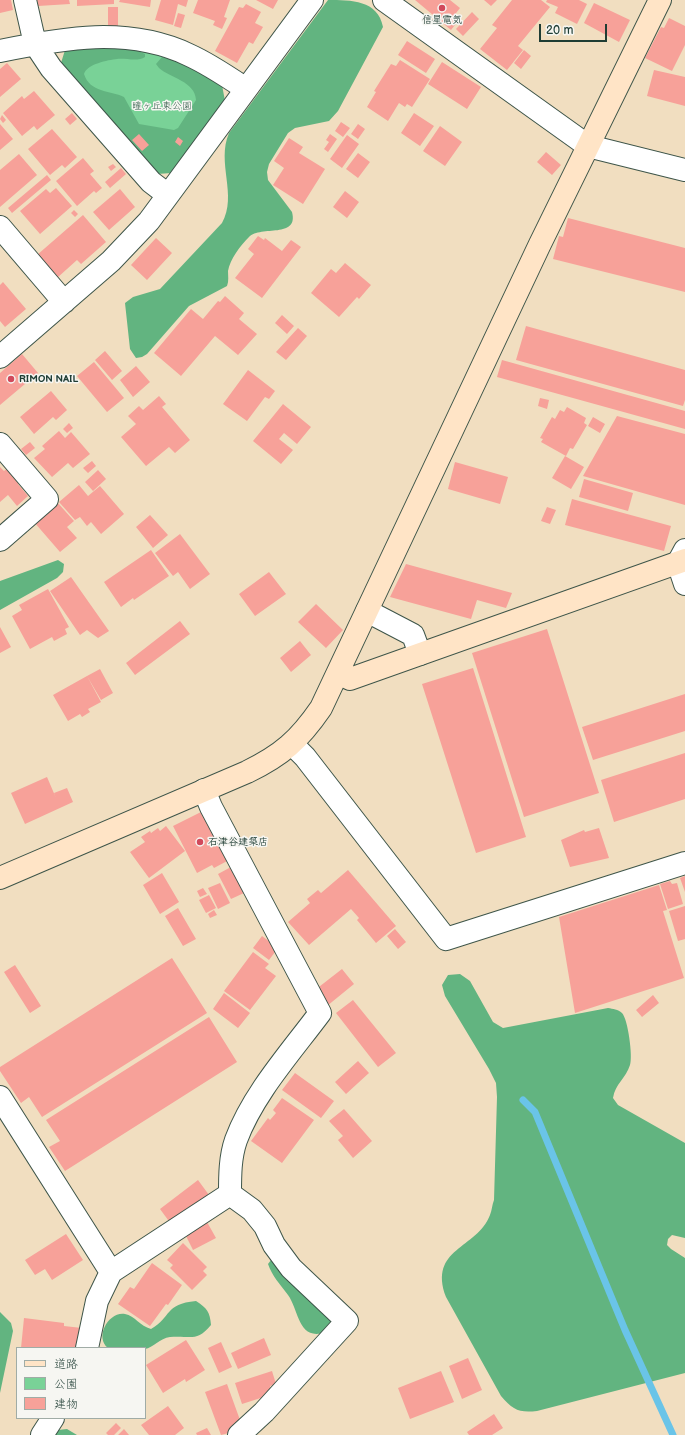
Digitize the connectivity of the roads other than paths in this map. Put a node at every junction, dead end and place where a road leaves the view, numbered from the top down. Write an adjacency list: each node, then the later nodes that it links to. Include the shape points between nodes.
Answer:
1 (25, 0): 5 (street)
2 (312, 0): 7 (street)
3 (384, 0): 8 (street)
4 (660, 0): 8 (street)
5 (35, 44): 6 (street); 7 (street, via 103,36 153,42 189,54); 10 (street, via 51,68 150,182)
6 (0, 52)
7 (246, 89): 10 (street)
8 (588, 146): 9 (street); 18 (street)
9 (685, 170)
10 (168, 195): 12 (street, via 112,261)
11 (0, 227): 12 (street)
12 (64, 302): 13 (street)
13 (0, 357)
14 (0, 444): 15 (street, via 47,500)
15 (0, 540)
16 (683, 558): 17 (street); 19 (street)
17 (685, 584)
18 (367, 611): 19 (street, via 413,635); 20 (street)
19 (420, 654): 20 (street, via 350,679)
20 (338, 673): 21 (street, via 321,708)
21 (292, 744): 22 (street, via 269,761); 23 (street, via 310,763 446,939)
22 (204, 790): 24 (street); 26 (street, via 320,1013 269,1080 236,1140 230,1164)
23 (685, 863)
24 (0, 878)
25 (0, 1098): 27 (street)
26 (230, 1194): 27 (street); 31 (street, via 252,1210 291,1268 347,1321 264,1412)
27 (111, 1272): 28 (street, via 97,1301)
28 (87, 1347)
29 (52, 1419): 30 (street)
30 (42, 1435)
31 (239, 1435)

